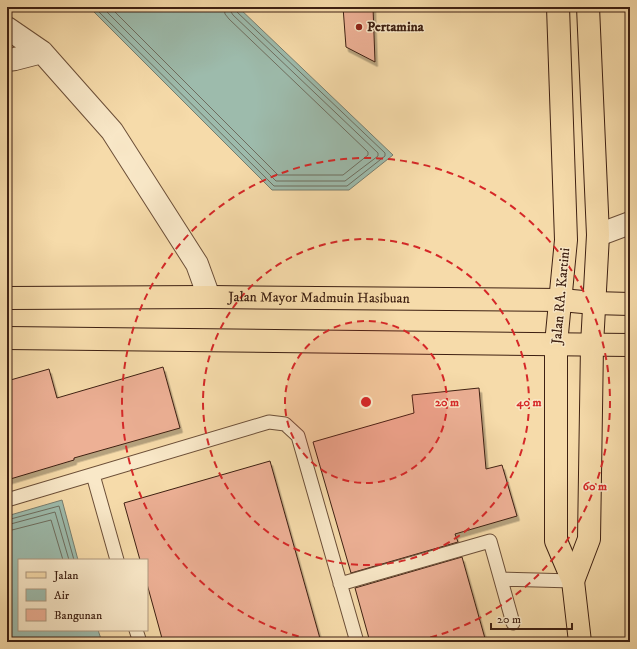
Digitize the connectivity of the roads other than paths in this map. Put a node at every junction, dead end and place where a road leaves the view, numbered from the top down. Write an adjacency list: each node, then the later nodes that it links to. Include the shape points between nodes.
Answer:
1 (558, 7): 10 (main road, Jalan RA. Kartini, via 566,240)
2 (588, 7): 7 (main road, Jalan RA. Kartini)
3 (7, 28): 4 (street)
4 (42, 52): 5 (street); 8 (street, via 112,132 197,264)
5 (7, 60)
6 (630, 223): 7 (street)
7 (598, 235): 11 (main road, Jalan RA. Kartini)
8 (209, 297): 9 (main road, Jalan Mayor Madmuin Hasibuan); 10 (main road, Jalan Mayor Madmuin Hasibuan)
9 (7, 298)
10 (561, 300): 11 (main road, Jalan Mayor Madmuin Hasibuan); 14 (main road, Jalan RA. Kartini)
11 (594, 303): 12 (main road, Jalan Mayor Madmuin Hasibuan); 15 (main road, Jalan RA. Kartini)
12 (630, 304)
13 (7, 338): 14 (main road)
14 (556, 344): 15 (main road); 21 (main road, Jalan RA. Kartini, via 556,541)
15 (592, 345): 16 (main road); 21 (main road, Jalan RA. Kartini, via 590,539)
16 (630, 345)
17 (93, 475): 18 (lane); 19 (lane); 22 (lane, via 269,422 285,424 298,436)
18 (7, 500)
19 (117, 559)
20 (501, 579): 21 (lane); 22 (lane, via 490,541); 23 (lane)
21 (573, 581): 27 (main road, Jalan RA. Kartini)
22 (340, 584): 26 (lane)
23 (513, 623)
24 (136, 631): 25 (lane)
25 (140, 642)
26 (357, 642)
27 (580, 642)

